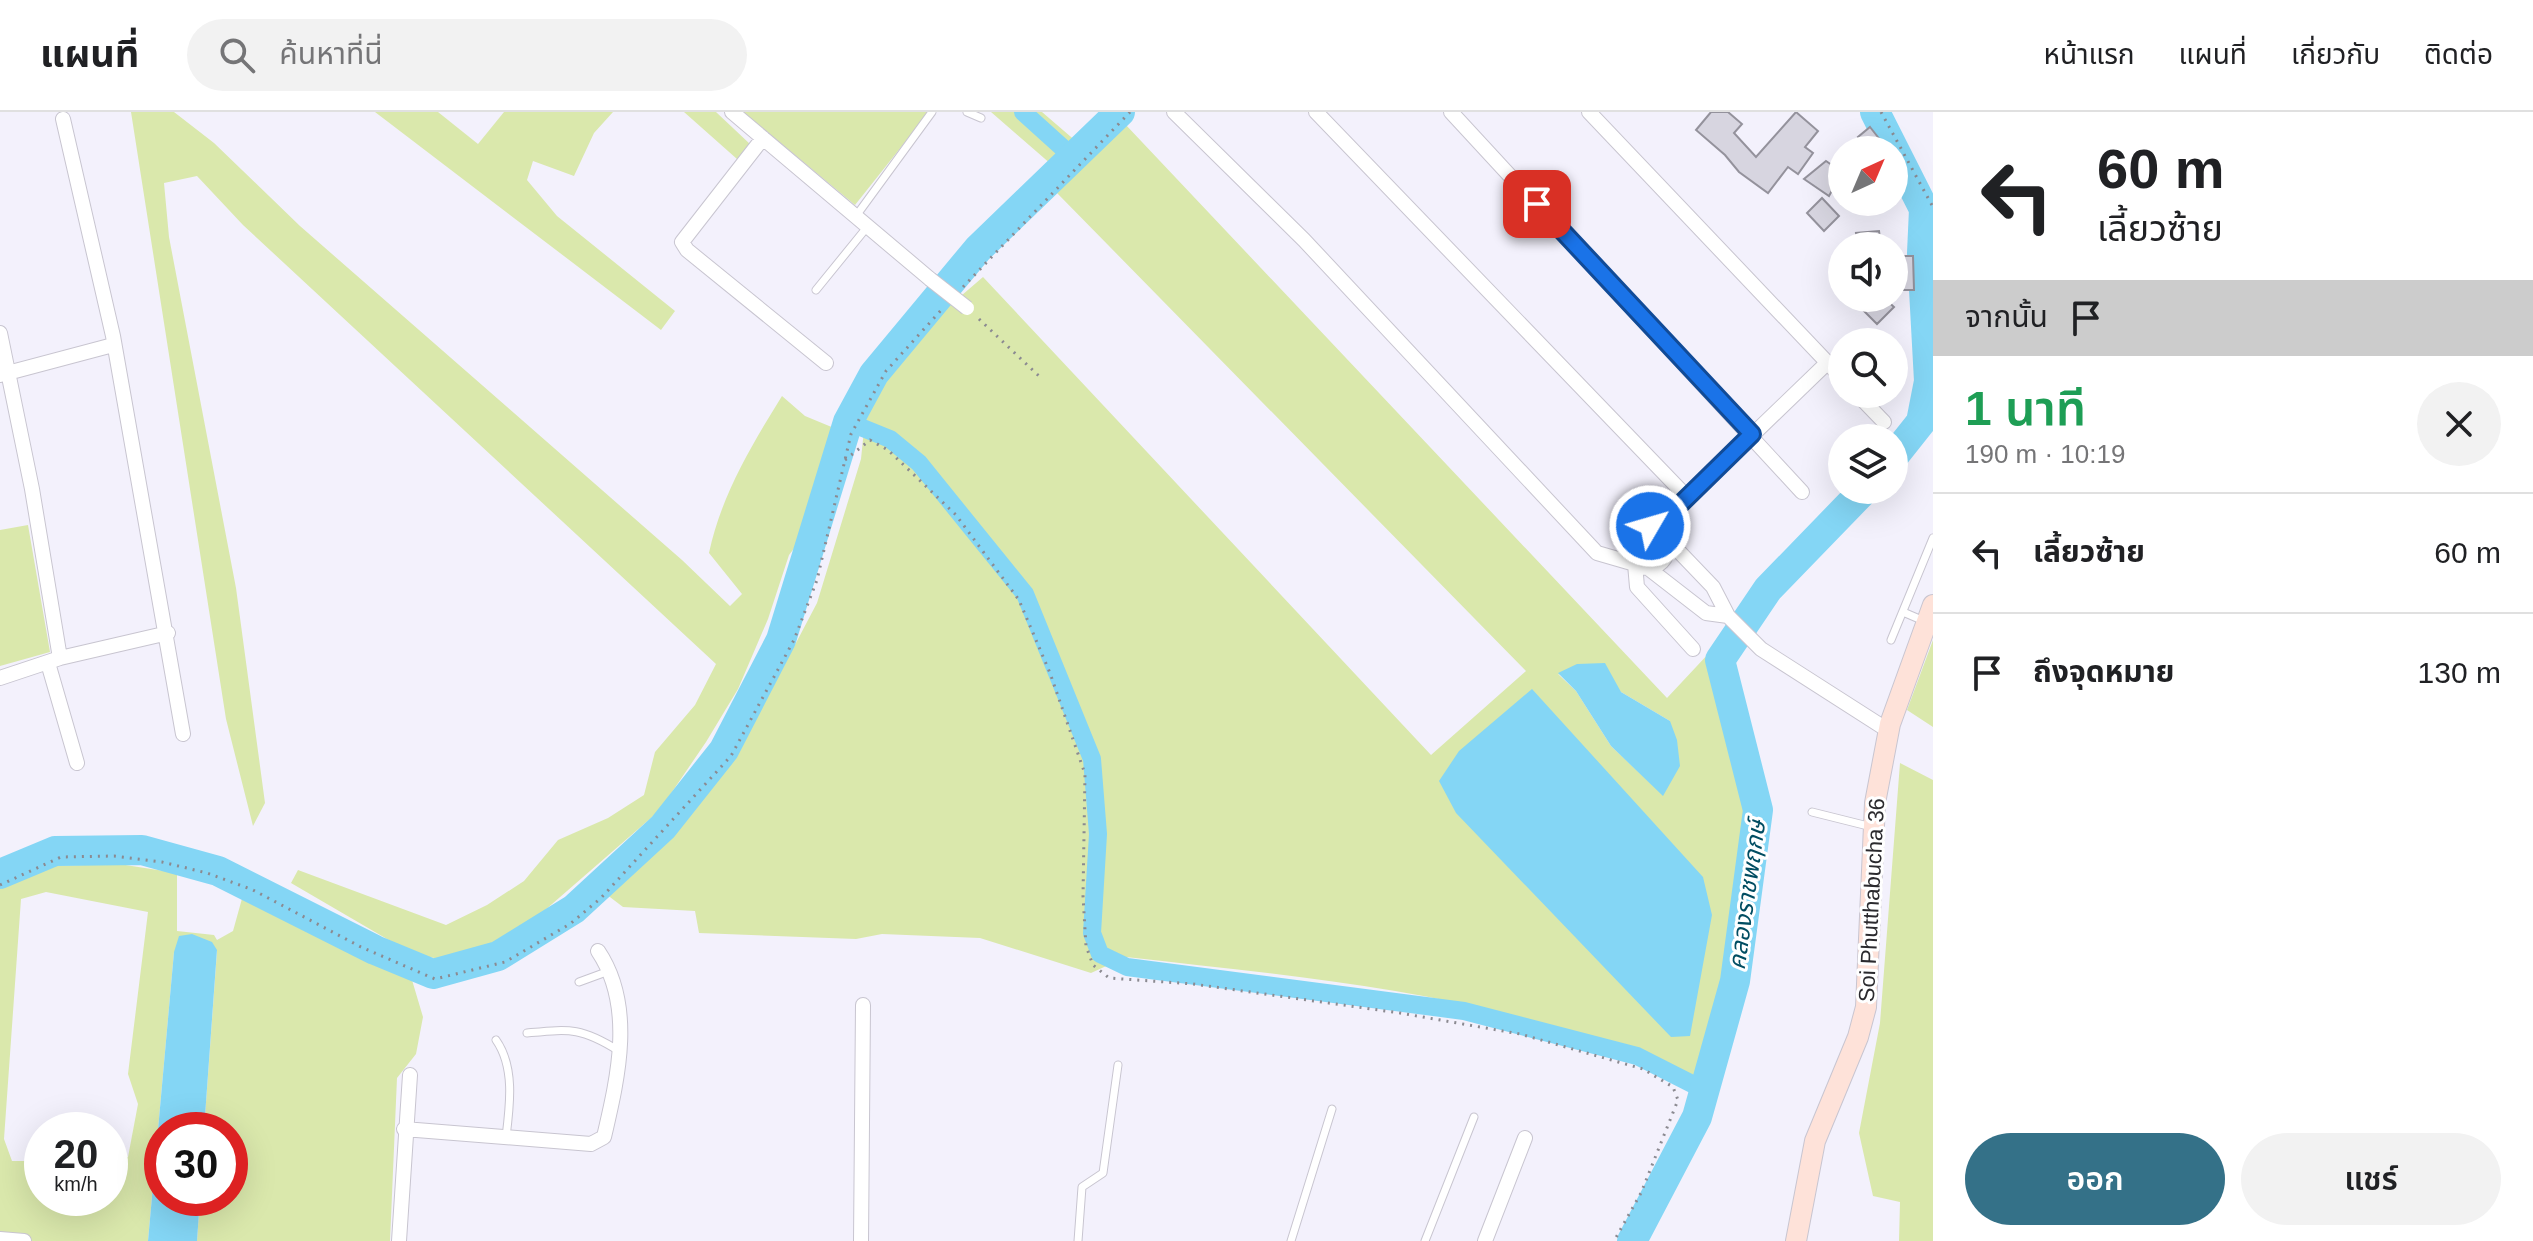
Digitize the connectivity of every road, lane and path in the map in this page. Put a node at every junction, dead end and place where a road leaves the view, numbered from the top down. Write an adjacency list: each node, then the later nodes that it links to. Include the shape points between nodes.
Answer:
1 (732, 112): 12 (street)
2 (932, 112): 14 (lane)
3 (967, 112): 10 (lane)
4 (1130, 112): 16 (path)
5 (1174, 112): 33 (street, via 1304,240 1597,553)
6 (1316, 112): 30 (street)
7 (1451, 112): 27 (street)
8 (1589, 112): 22 (street)
9 (1881, 112): 13 (path)
10 (981, 118)
11 (63, 119): 20 (street)
12 (763, 138): 14 (street); 21 (street, via 682,242)
13 (1933, 207)
14 (862, 221): 15 (lane); 18 (street, bridge)
15 (816, 290)
16 (960, 290)
17 (952, 298): 28 (path, via 886,371 852,433)
18 (967, 308): 24 (path)
19 (0, 333): 23 (street)
20 (113, 345): 23 (street); 37 (street)
21 (826, 363)
22 (1827, 363): 27 (street)
23 (4, 375): 40 (street, via 32,489)
24 (1041, 378)
25 (1870, 408): 26 (street)
26 (1884, 422)
27 (1752, 434): 29 (street); 30 (street)
28 (845, 460): 47 (path, via 817,580 794,640 731,756 601,898 570,924 505,962 435,979 253,890 162,862 61,857); 70 (path, via 870,440 888,450 956,515 1019,600 1085,774 1083,896 1086,946 1093,965 1109,978 1193,984 1520,1034 1643,1069 1673,1087 1678,1100 1641,1193)
29 (1802, 492)
30 (1686, 496): 31 (street)
31 (1662, 532): 33 (street, via 1666,558); 33 (street, via 1636,528 1627,538 1626,553); 36 (street, via 1713,587)
32 (1933, 538): 34 (lane)
33 (1641, 566): 36 (street, via 1706,613); 39 (street, via 1637,587)
34 (1903, 612): 35 (lane); 38 (lane)
35 (1930, 613): 42 (street, Soi Phutthabucha 36)
36 (1731, 619): 42 (street, via 1761,649)
37 (168, 633): 40 (street); 43 (street)
38 (1891, 640)
39 (1693, 649)
40 (54, 660): 41 (street); 44 (street)
41 (0, 678)
42 (1889, 731): 46 (street, Soi Phutthabucha 36)
43 (183, 734)
44 (77, 763)
45 (1812, 812): 46 (lane)
46 (1874, 828): 71 (street, Soi Phutthabucha 36, via 1866,1007 1815,1141)
47 (0, 885)
48 (598, 951): 49 (street)
49 (611, 970): 50 (lane); 54 (street, via 618,991)
50 (579, 982)
51 (863, 1005): 65 (street)
52 (527, 1033): 54 (lane, via 591,1033)
53 (496, 1040): 60 (lane, via 506,1054 509,1078)
54 (621, 1052): 60 (street, via 604,1137 591,1144)
55 (1118, 1065): 66 (lane, via 1103,1173 1082,1187)
56 (410, 1075): 59 (street)
57 (1332, 1109): 67 (lane)
58 (1474, 1117): 68 (lane)
59 (404, 1129): 60 (street); 64 (street)
60 (506, 1137)
61 (1525, 1138): 69 (street)
62 (0, 1239): 63 (street)
63 (24, 1241)
64 (399, 1241)
65 (861, 1241)
66 (1078, 1241)
67 (1291, 1241)
68 (1425, 1241)
69 (1485, 1241)
70 (1614, 1241)
71 (1796, 1241)

